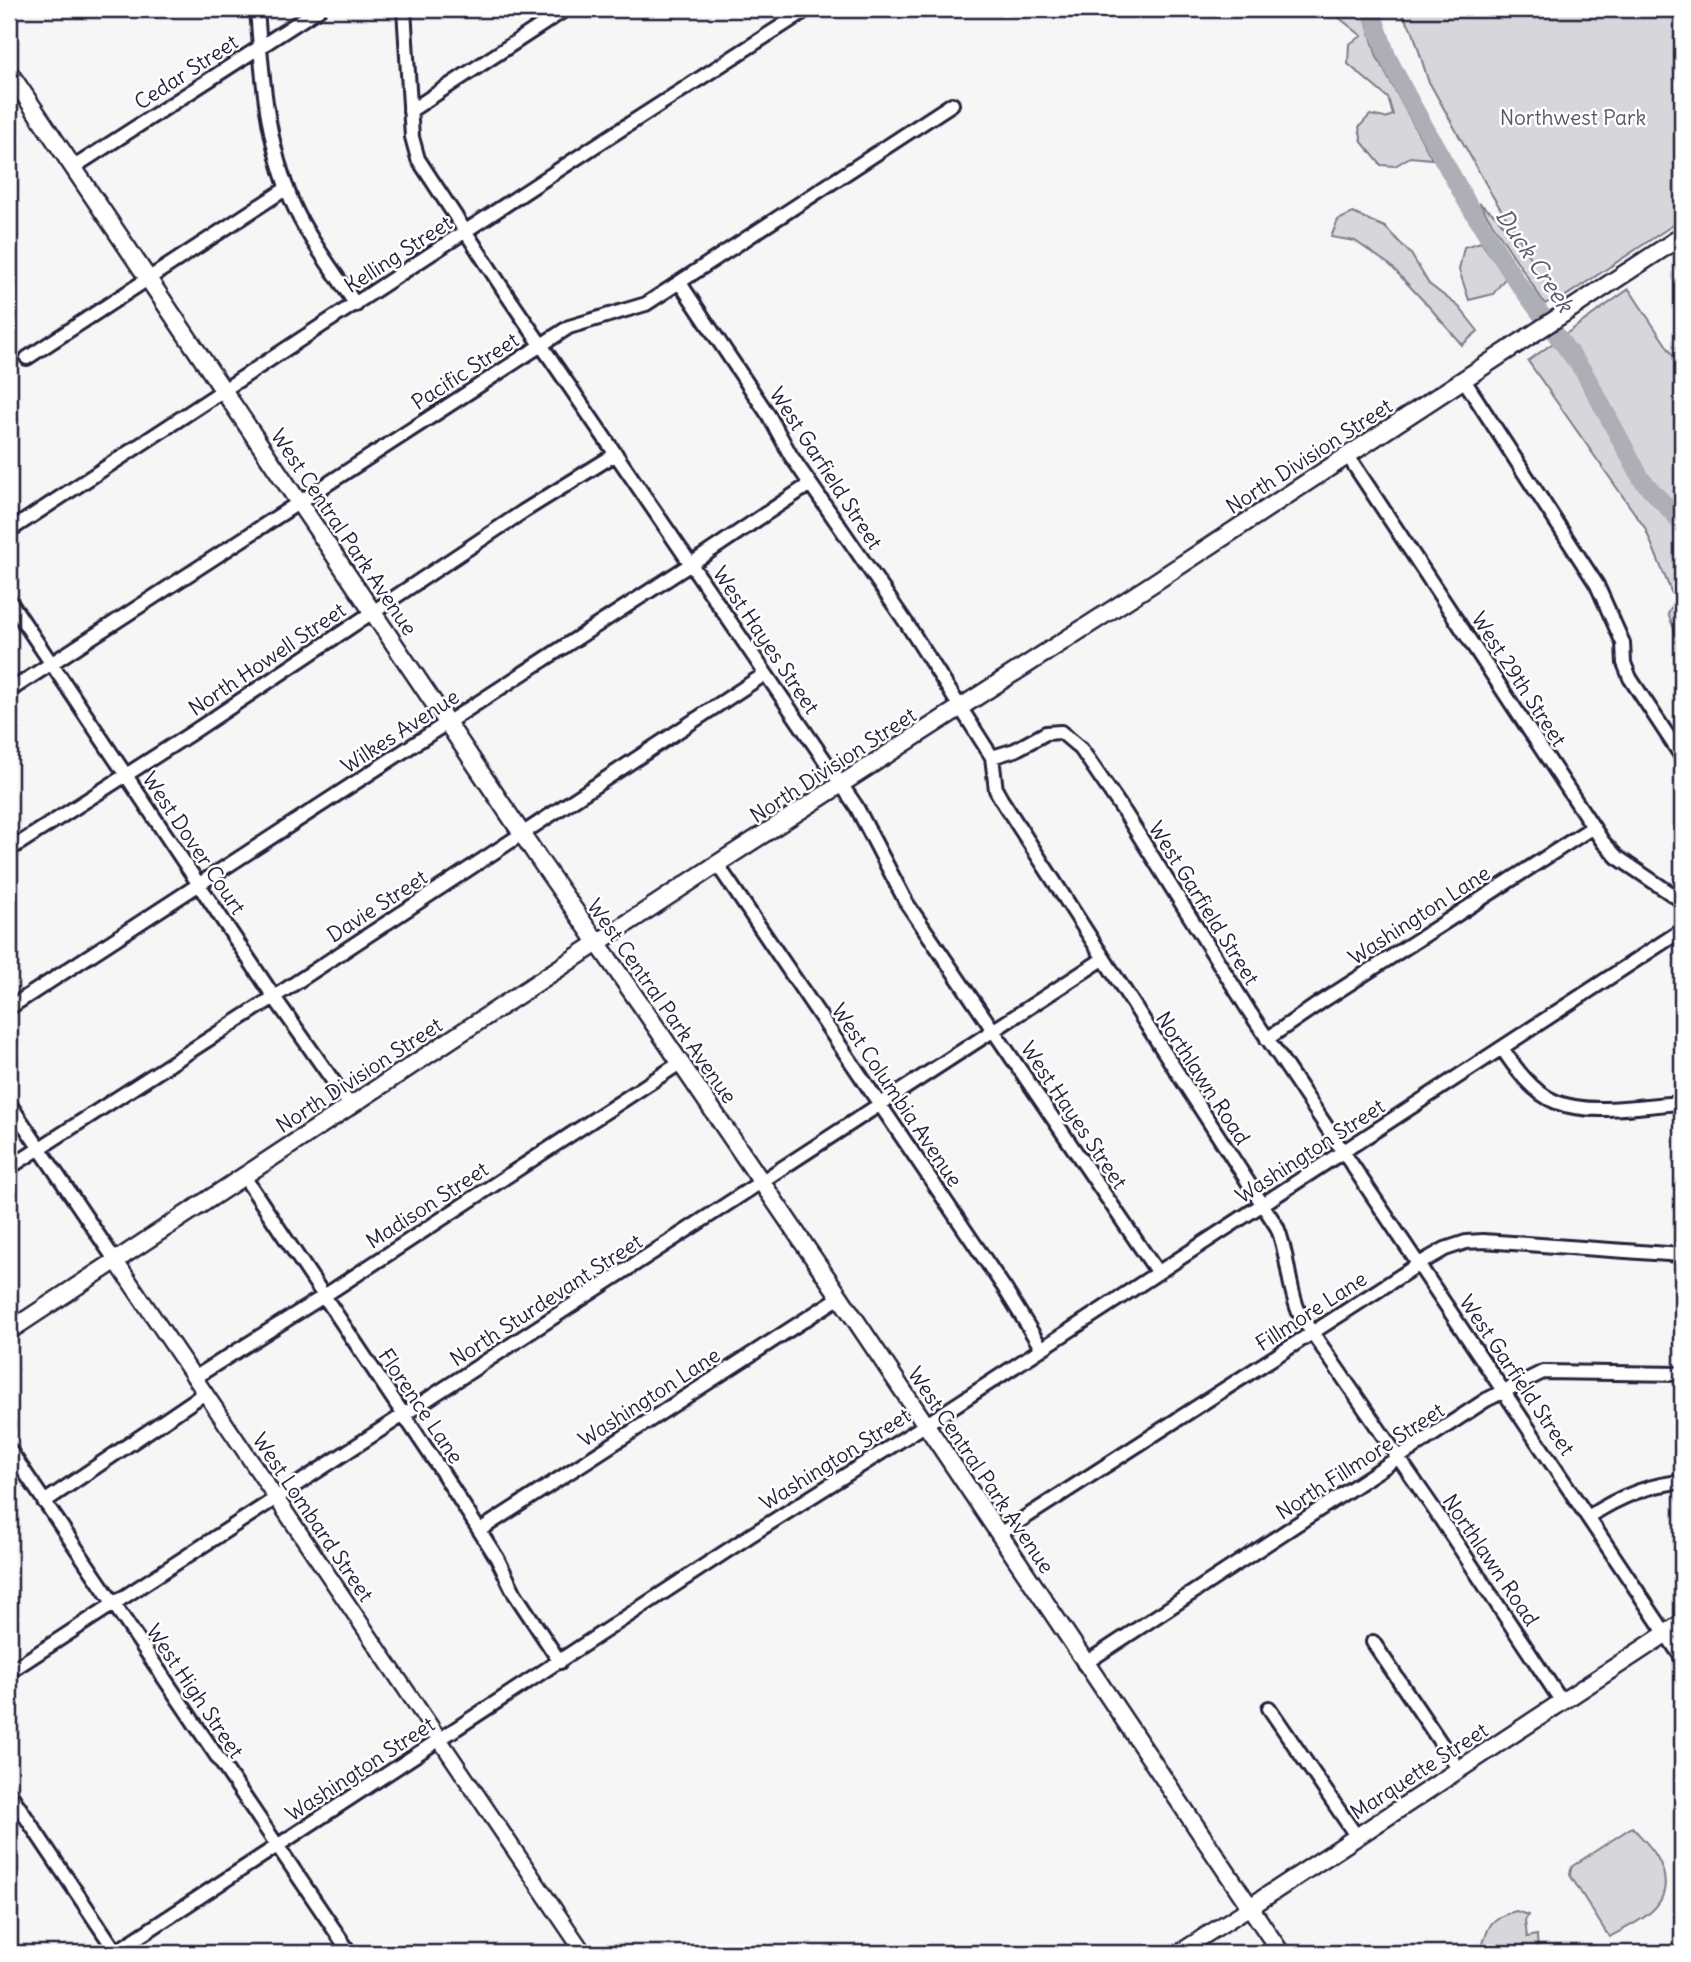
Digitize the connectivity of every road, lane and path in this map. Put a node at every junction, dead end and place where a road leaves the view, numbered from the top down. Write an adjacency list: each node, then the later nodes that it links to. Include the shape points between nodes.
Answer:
1 (257, 9): 6 (street)
2 (319, 9): 6 (street, Cedar Street)
3 (404, 9): 9 (street, West Hayes Street)
4 (566, 9): 9 (street)
5 (808, 9): 12 (street, Kelling Street)
6 (260, 47): 10 (street, Cedar Street); 11 (street, via 266,113)
7 (9, 72): 10 (main road, West Central Park Avenue)
8 (952, 104): 15 (street, Pacific Street)
9 (410, 111): 12 (street, West Hayes Street, via 418,159)
10 (74, 167): 14 (main road, West Central Park Avenue)
11 (287, 188): 14 (street); 16 (street)
12 (465, 233): 16 (street, Kelling Street); 17 (street, West Hayes Street)
13 (1682, 236): 19 (main road, North Division Street)
14 (148, 278): 18 (street); 20 (main road, West Central Park Avenue)
15 (680, 283): 17 (street, Pacific Street, via 646,304 569,327); 23 (street, West Garfield Street)
16 (356, 305): 20 (street, Kelling Street)
17 (541, 345): 21 (street, West Hayes Street); 24 (street, Pacific Street)
18 (27, 358)
19 (1464, 380): 22 (main road, North Division Street); 35 (street, via 1597,585 1623,643 1630,678)
20 (223, 390): 24 (main road, West Central Park Avenue); 25 (street, Kelling Street)
21 (616, 454): 26 (street, West Hayes Street); 28 (street, North Howell Street)
22 (1348, 456): 32 (main road, North Division Street); 38 (street, West 29th Street)
23 (810, 484): 26 (street, Wilkes Avenue); 32 (street, West Garfield Street)
24 (299, 502): 28 (main road, West Central Park Avenue); 29 (street, Pacific Street)
25 (9, 531)
26 (691, 564): 30 (street, West Hayes Street); 33 (street, Wilkes Avenue)
27 (9, 600): 29 (street, West Dover Court)
28 (373, 612): 33 (main road, West Central Park Avenue); 36 (street, North Howell Street)
29 (51, 663): 31 (street, Pacific Street); 36 (street, West Dover Court)
30 (765, 674): 37 (street, West Hayes Street); 39 (street, Davie Street)
31 (9, 691)
32 (961, 708): 34 (street, West Garfield Street); 37 (main road, North Division Street)
33 (447, 723): 39 (main road, West Central Park Avenue); 42 (street, Wilkes Avenue)
34 (992, 757): 46 (street, Northlawn Road, via 996,790); 50 (street, West Garfield Street, via 1046,733 1071,737 1125,813)
35 (1682, 757)
36 (125, 775): 40 (street, North Howell Street); 42 (street, West Dover Court)
37 (841, 785): 41 (main road, North Division Street); 49 (street, West Hayes Street, via 906,902)
38 (1593, 827): 43 (street, West 29th Street, via 1617,857); 50 (street, Washington Lane)
39 (522, 834): 45 (main road, West Central Park Avenue); 47 (street, Davie Street)
40 (9, 850)
41 (718, 864): 45 (main road, North Division Street); 55 (street, West Columbia Avenue)
42 (200, 885): 47 (street, West Dover Court); 48 (street, Wilkes Avenue)
43 (1682, 901)
44 (1682, 930): 51 (street, Washington Street)
45 (598, 944): 52 (main road, West Central Park Avenue); 56 (main road, North Division Street)
46 (1103, 959): 49 (street, North Sturdevant Street); 62 (street, Northlawn Road)
47 (274, 997): 56 (street, West Dover Court); 57 (street, Davie Street)
48 (9, 1008)
49 (993, 1030): 55 (street, North Sturdevant Street); 66 (street, West Hayes Street)
50 (1267, 1039): 58 (street, West Garfield Street)
51 (1502, 1048): 54 (street, via 1513,1066 1556,1102 1601,1108); 58 (street, Washington Street)
52 (680, 1063): 61 (main road, West Central Park Avenue); 67 (street, Madison Street)
53 (9, 1103): 57 (street, West Lombard Street)
54 (1682, 1103)
55 (880, 1104): 61 (street, North Sturdevant Street); 71 (street, West Columbia Avenue)
56 (350, 1105): 60 (main road, North Division Street)
57 (39, 1147): 59 (street, Davie Street); 64 (street, West Lombard Street)
58 (1343, 1152): 62 (street, Washington Street); 65 (street, West Garfield Street)
59 (9, 1168)
60 (243, 1175): 64 (main road, North Division Street); 67 (street, Florence Lane)
61 (761, 1182): 68 (main road, West Central Park Avenue); 76 (street, North Sturdevant Street)
62 (1262, 1205): 66 (street, Washington Street); 70 (street, Northlawn Road, via 1283,1240 1293,1298)
63 (1682, 1255): 65 (street, Fillmore Lane, via 1466,1242)
64 (115, 1260): 69 (main road, North Division Street); 73 (street, West Lombard Street)
65 (1419, 1264): 70 (street, Fillmore Lane); 74 (street, West Garfield Street)
66 (1158, 1273): 71 (street, Washington Street)
67 (324, 1296): 73 (street, Madison Street); 76 (street, Florence Lane)
68 (840, 1297): 77 (main road, West Central Park Avenue); 84 (street, Washington Lane)
69 (9, 1331)
70 (1312, 1333): 79 (street, Northlawn Road); 85 (street, Fillmore Lane)
71 (1042, 1349): 77 (street, Washington Street)
72 (1682, 1374): 74 (street, North Fillmore Street, via 1543,1372)
73 (194, 1378): 75 (street, West Lombard Street)
74 (1505, 1391): 79 (street, North Fillmore Street); 83 (street, West Garfield Street)
75 (205, 1393): 81 (street, West Lombard Street); 82 (street)
76 (404, 1415): 81 (street, North Sturdevant Street); 84 (street, Florence Lane)
77 (925, 1425): 85 (main road, West Central Park Avenue); 91 (street, Washington Street)
78 (9, 1449): 82 (street, West High Street)
79 (1398, 1458): 92 (street, North Fillmore Street); 94 (street, Northlawn Road)
80 (1682, 1482): 83 (street, via 1644,1488)
81 (275, 1497): 86 (street, North Sturdevant Street); 96 (street, West Lombard Street)
82 (44, 1502): 86 (street, West High Street)
83 (1588, 1517): 88 (street, West Garfield Street)
84 (480, 1530): 91 (street, Florence Lane)
85 (999, 1535): 92 (main road, West Central Park Avenue)
86 (113, 1604): 93 (street, North Sturdevant Street); 100 (street, West High Street)
87 (1682, 1623): 88 (main road, Marquette Street)
88 (1666, 1634): 90 (street, West Garfield Street); 94 (main road, Marquette Street)
89 (1373, 1642): 97 (street)
90 (1682, 1658)
91 (560, 1662): 96 (street, Washington Street)
92 (1084, 1664): 101 (main road, West Central Park Avenue)
93 (9, 1672)
94 (1562, 1702): 97 (main road, Marquette Street)
95 (1269, 1707): 99 (street)
96 (439, 1740): 100 (street, Washington Street); 104 (street, West Lombard Street)
97 (1459, 1770): 99 (main road, Marquette Street)
98 (9, 1793): 102 (street)
99 (1357, 1837): 101 (main road, Marquette Street)
100 (278, 1846): 102 (street, Washington Street); 103 (street, West High Street)
101 (1250, 1907): 105 (street, Marquette Street); 106 (main road, West Central Park Avenue)
102 (116, 1953)
103 (351, 1953)
104 (584, 1953)
105 (1178, 1953)
106 (1281, 1953)

